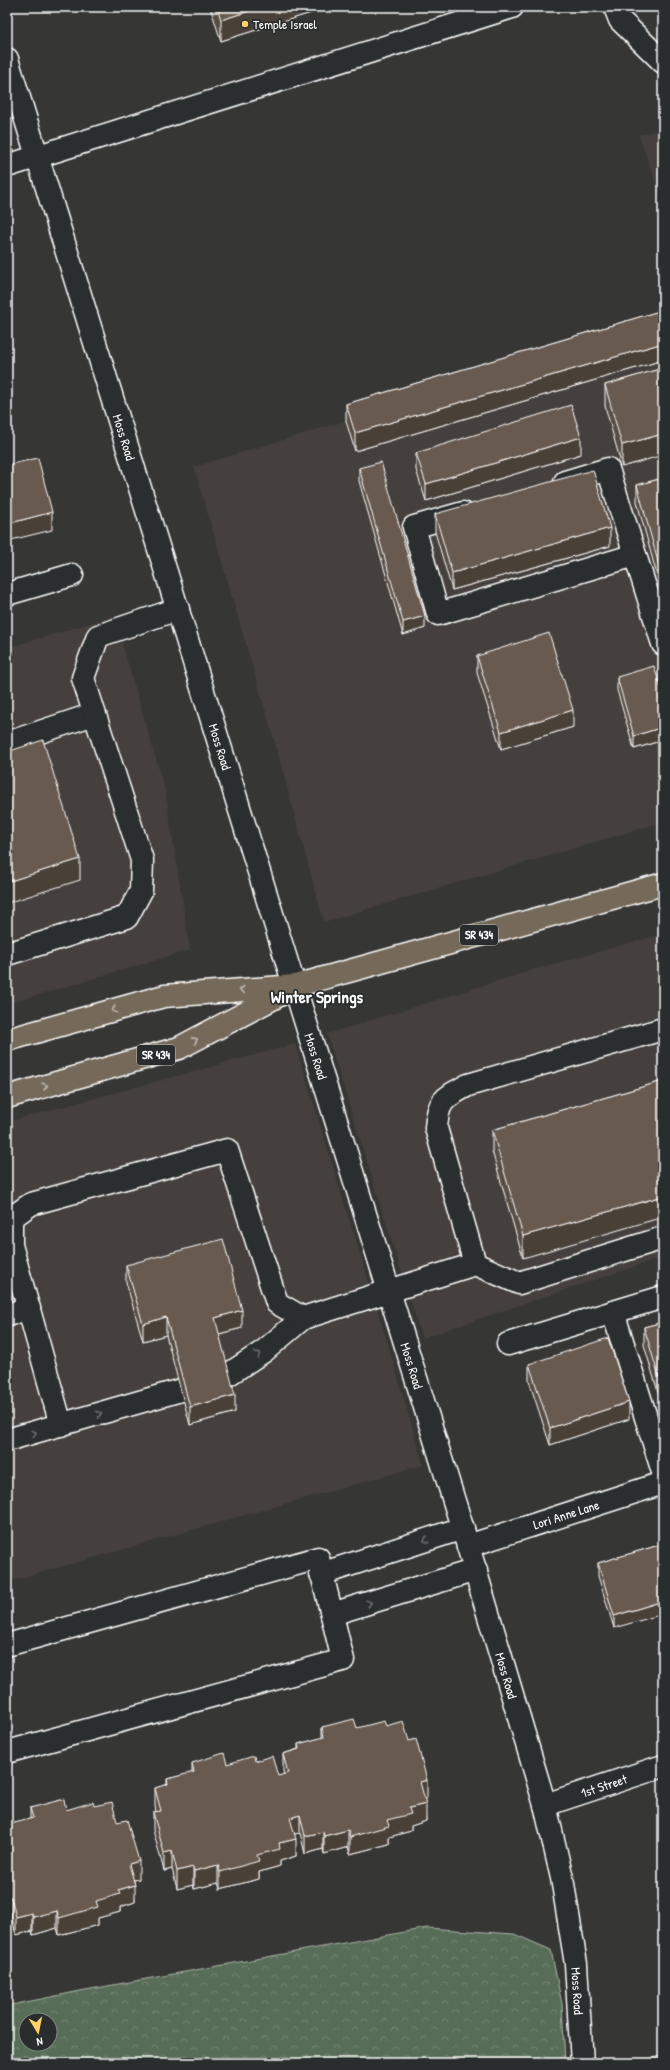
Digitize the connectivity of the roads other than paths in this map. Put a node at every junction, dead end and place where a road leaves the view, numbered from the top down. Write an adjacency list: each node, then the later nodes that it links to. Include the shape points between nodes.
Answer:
1 (512, 7): 5 (street)
2 (616, 7): 4 (street, via 620,20)
3 (7, 59): 5 (street, Moss Road)
4 (663, 62)
5 (38, 158): 6 (street); 12 (street, Moss Road)
6 (7, 166)
7 (549, 487): 9 (street, via 608,469)
8 (481, 507): 9 (street, via 414,528 438,614)
9 (635, 555): 13 (street)
10 (72, 575): 11 (street)
11 (7, 594)
12 (178, 609): 14 (street, via 98,636 83,678); 18 (street, Moss Road)
13 (663, 644)
14 (94, 714): 15 (street); 17 (street, via 142,860 141,891 127,917)
15 (7, 743)
16 (663, 884): 18 (main road, SR 434)
17 (7, 954)
18 (295, 986): 20 (main road, SR 434, one-way to 20, via 164,996); 21 (main road, SR 434, one-way to 18, via 179,1048); 24 (street, Moss Road)
19 (663, 1029): 23 (street, via 468,1085 446,1098 437,1111 436,1128)
20 (7, 1040)
21 (7, 1097)
22 (663, 1238): 23 (street, via 519,1283)
23 (475, 1264): 24 (street)
24 (389, 1291): 29 (street); 37 (street, Moss Road)
25 (663, 1297): 27 (street)
26 (29, 1308): 28 (street); 29 (street, via 11,1245 11,1218 31,1204 226,1150 276,1303); 33 (street)
27 (613, 1312): 30 (street); 35 (street)
28 (7, 1315)
29 (303, 1318): 31 (street, one-way to 29, via 264,1351)
30 (508, 1344)
31 (226, 1376)
32 (180, 1390): 33 (street, one-way to 32)
33 (61, 1425): 34 (street, one-way to 33)
34 (7, 1440)
35 (663, 1472)
36 (663, 1483): 37 (street, Lori Anne Lane)
37 (466, 1537): 38 (street, Moss Road); 39 (street, Lori Anne Lane, one-way to 39)
38 (476, 1570): 40 (street, one-way to 38); 44 (street, Moss Road)
39 (322, 1574): 40 (street); 41 (street, via 318,1558)
40 (332, 1614): 42 (street, via 343,1660)
41 (7, 1645)
42 (7, 1752)
43 (663, 1766): 44 (street, 1st Street)
44 (545, 1805): 45 (street, Moss Road, via 562,1878 576,1964)
45 (582, 2063)

